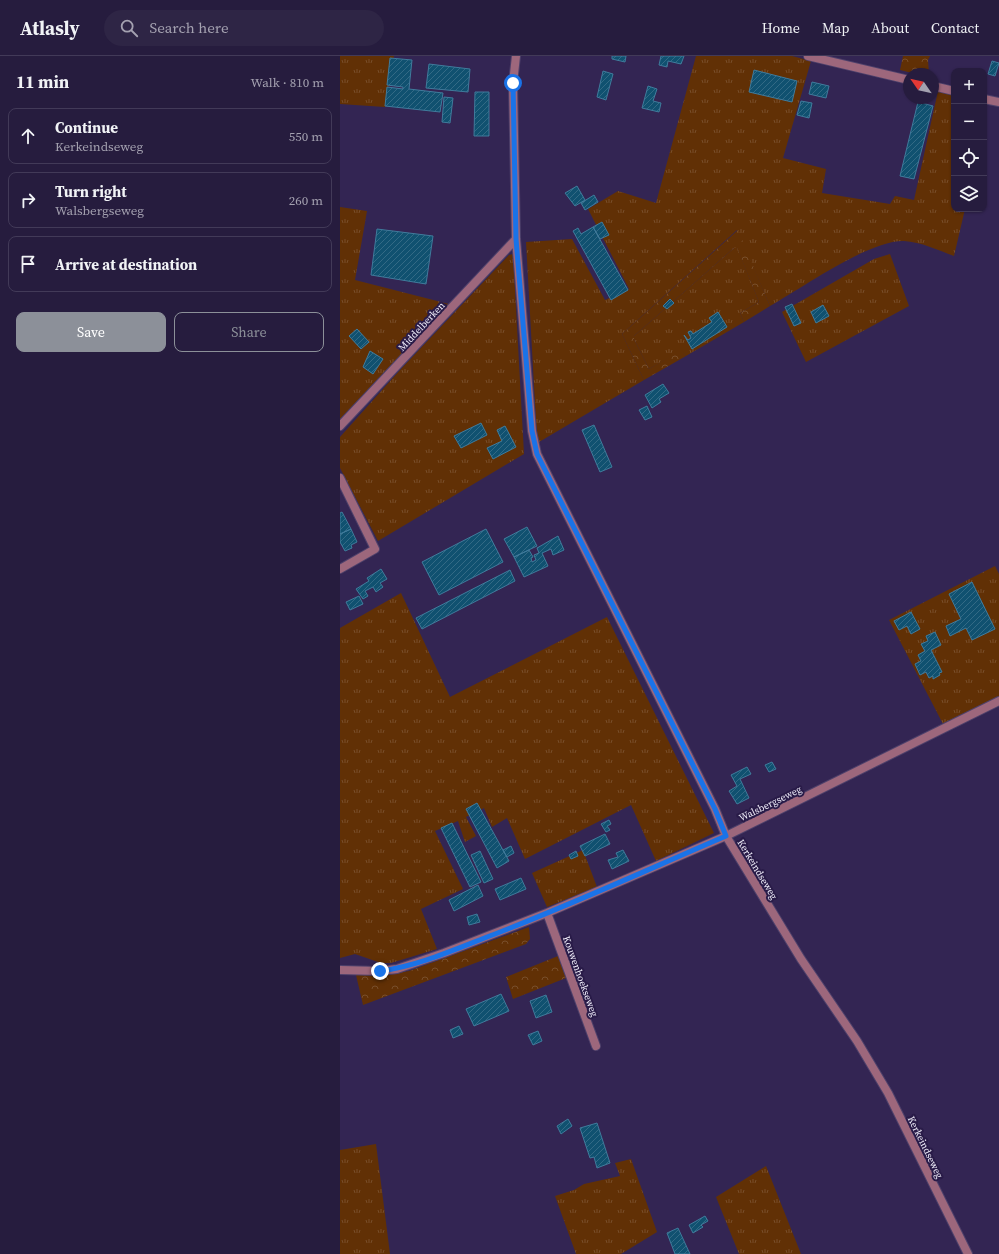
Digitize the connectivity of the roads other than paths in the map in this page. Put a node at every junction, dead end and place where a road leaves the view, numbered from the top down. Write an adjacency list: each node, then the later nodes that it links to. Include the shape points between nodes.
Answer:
1 (516, 56): 8 (street, Kerkeindseweg, via 513,83)
2 (808, 56): 3 (street)
3 (903, 79)
4 (939, 87): 5 (street)
5 (951, 90)
6 (987, 100): 7 (street)
7 (999, 102)
8 (516, 239): 9 (street, Middelberken); 13 (street, Kerkeindseweg, via 532,431 537,454 712,802)
9 (340, 426)
10 (340, 478): 11 (street, via 375,549)
11 (340, 569)
12 (999, 701): 13 (street, Walsbergseweg)
13 (726, 836): 14 (street, Walsbergseweg); 17 (street, Kerkeindseweg, via 801,959 857,1041 888,1093)
14 (547, 914): 15 (street, Walsbergseweg, via 444,954 397,969); 16 (street, Kouwenhoekseweg)
15 (340, 970)
16 (596, 1046)
17 (968, 1254)

